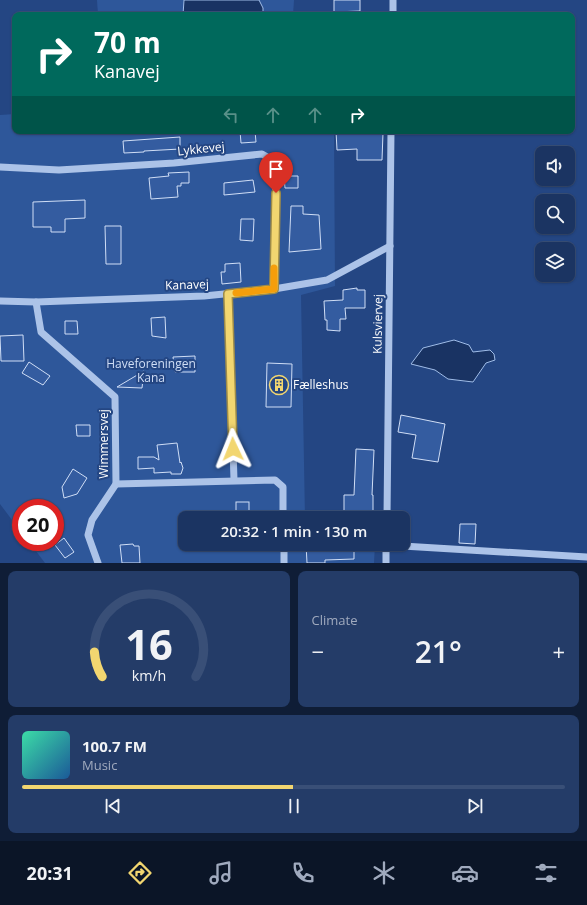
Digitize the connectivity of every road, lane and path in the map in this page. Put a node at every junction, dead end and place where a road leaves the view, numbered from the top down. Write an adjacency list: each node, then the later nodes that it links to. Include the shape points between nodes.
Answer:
1 (393, 0): 2 (street)
2 (392, 12)
3 (391, 134): 5 (street, Kulsviervej)
4 (0, 167): 6 (street, Lykkevej, via 67,170 174,164 262,154 276,162)
5 (390, 246): 6 (street, Kanavej, via 327,280); 13 (street, Kulsviervej)
6 (274, 289): 7 (street, Kanavej)
7 (228, 294): 9 (street, Kanavej); 10 (street)
8 (0, 301): 9 (street, Kanavej)
9 (36, 302): 11 (street, Wimmersvej, via 42,332 115,397)
10 (234, 480): 11 (street); 12 (street, via 275,480 283,487)
11 (116, 484): 18 (street, Wimmersvej, via 92,520 88,535)
12 (283, 511)
13 (386, 511)
14 (410, 546): 17 (street)
15 (284, 551): 19 (street)
16 (386, 551): 20 (street)
17 (587, 557)
18 (98, 563)
19 (284, 563)
20 (386, 563)

